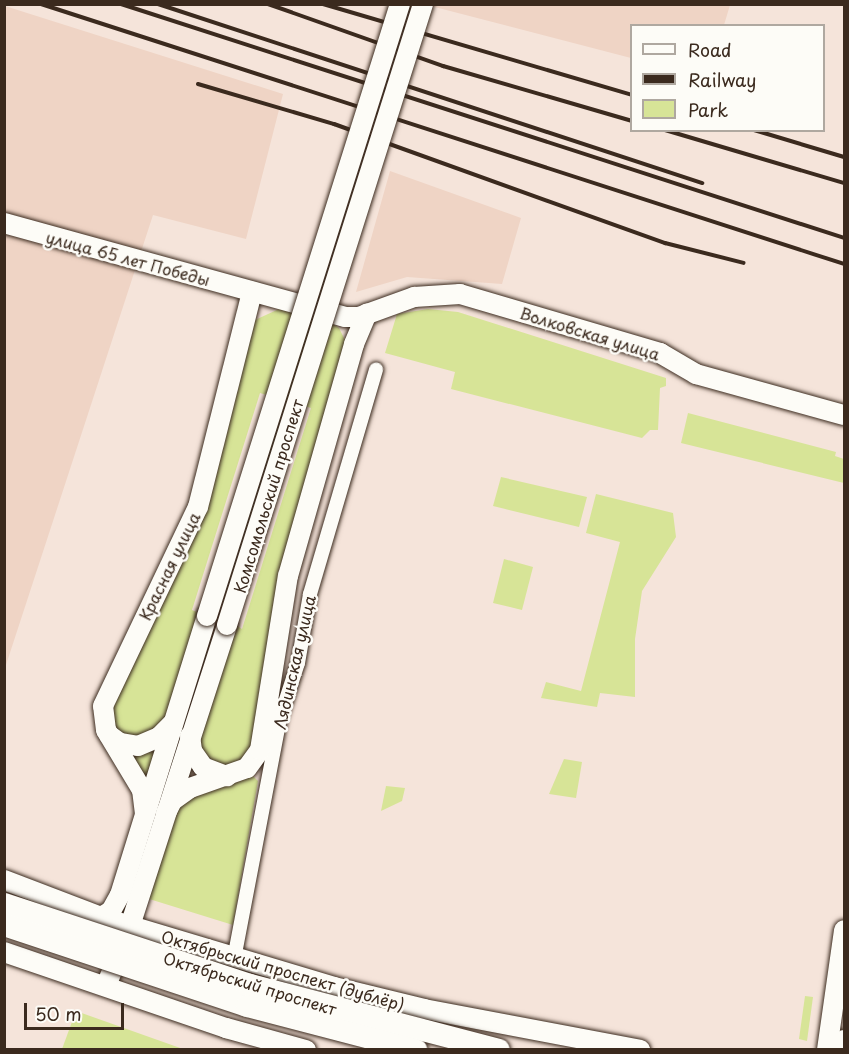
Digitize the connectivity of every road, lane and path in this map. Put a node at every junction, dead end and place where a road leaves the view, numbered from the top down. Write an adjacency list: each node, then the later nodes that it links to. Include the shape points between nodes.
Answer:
1 (400, 4): 8 (main road, Комсомольский проспект, bridge)
2 (423, 4): 10 (main road, Комсомольский проспект, bridge)
3 (4, 223): 4 (main road, улица 65 лет Победы)
4 (252, 292): 5 (main road, улица 65 лет Победы, via 345,317); 9 (main road, Красная улица, via 198,507 110,686 102,712)
5 (367, 314): 7 (main road, Волковская улица, via 414,297 460,294 660,353 696,374); 11 (main road, Лядинская улица, via 354,344 288,576 260,750 247,768)
6 (376, 370): 21 (street, Лядинская улица, via 310,594 298,663 280,718)
7 (844, 415)
8 (175, 718): 9 (main road, via 159,737 138,746 120,743); 13 (main road, Комсомольский проспект)
9 (106, 730): 13 (main road, via 139,784)
10 (190, 734): 11 (main road, via 192,751 202,765 215,774); 12 (main road, Комсомольский проспект)
11 (228, 776): 12 (main road, Лядинская улица, via 183,792)
12 (166, 813): 18 (main road, Комсомольский проспект)
13 (145, 814): 16 (main road, Комсомольский проспект, via 120,896 111,911)
14 (4, 880): 16 (main road, Октябрьский проспект (дублёр))
15 (4, 904): 29 (main road, Октябрьский проспект, bridge, via 250,985)
16 (101, 917): 18 (main road, Октябрьский проспект (дублёр))
17 (4, 925): 28 (main road, Октябрьский проспект, bridge, via 247,1006)
18 (130, 926): 21 (main road, Октябрьский проспект (дублёр)); 22 (main road, Комсомольский проспект)
19 (844, 930): 24 (main road)
20 (4, 952): 22 (main road)
21 (234, 959): 23 (main road, Октябрьский проспект (дублёр))
22 (106, 986): 26 (main road, via 226,1028)
23 (424, 1009): 27 (main road, via 402,1011 388,1021 380,1036); 30 (main road, Октябрьский проспект (дублёр))
24 (831, 1024): 31 (main road); 32 (main road)
25 (844, 1040): 33 (main road)
26 (306, 1050)
27 (381, 1050)
28 (416, 1050)
29 (499, 1050)
30 (640, 1050)
31 (820, 1050)
32 (827, 1050)
33 (843, 1050)

